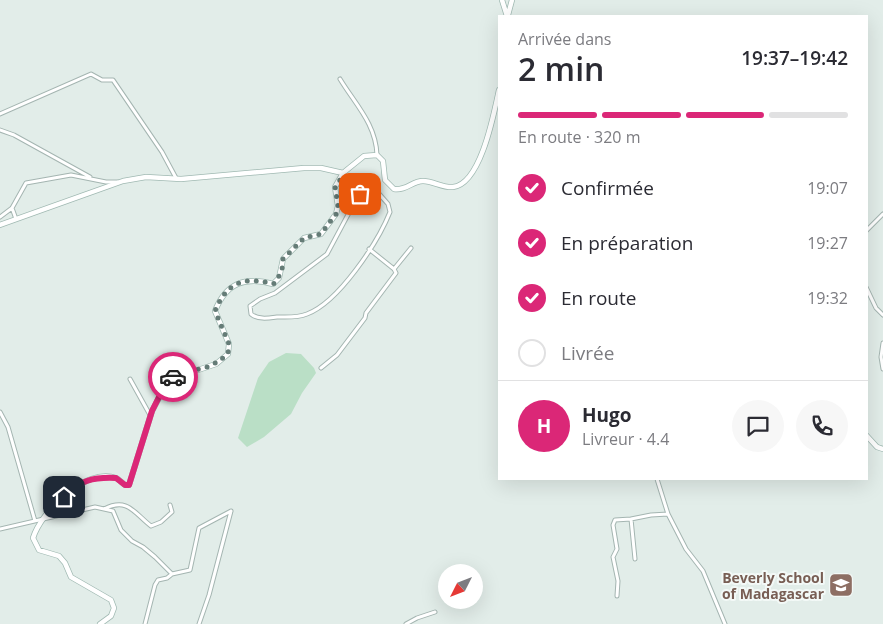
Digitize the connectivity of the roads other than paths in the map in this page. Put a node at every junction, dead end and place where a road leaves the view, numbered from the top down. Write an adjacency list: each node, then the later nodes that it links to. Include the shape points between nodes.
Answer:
1 (502, 0): 3 (street)
2 (512, 0): 4 (street)
3 (508, 15)
4 (508, 15)
5 (340, 78): 9 (street, via 370,124)
6 (498, 96): 9 (street, via 494,118 477,165 459,185 451,187 419,181 405,189 394,189 385,180 383,161)
7 (0, 114): 11 (street, via 91,74 102,80 112,80)
8 (0, 130): 12 (street)
9 (377, 155): 10 (street, via 364,156)
10 (343, 175): 11 (street, via 321,168 304,168); 14 (street, via 348,190); 31 (street, via 335,187 336,214 321,234 304,238 283,259 276,282 254,279 227,290 220,297 215,311 229,344 228,354 216,364 176,375 166,383)
11 (176, 178): 13 (street, via 146,176)
12 (93, 179): 13 (street); 15 (street, via 71,175 26,183)
13 (123, 181): 18 (street)
14 (358, 196): 22 (street, via 374,188 388,204 390,212); 22 (street, via 327,254 275,293 250,306 251,314 266,318 295,318 309,314 343,287)
15 (12, 208): 17 (street); 18 (street)
16 (883, 214): 20 (street)
17 (0, 217)
18 (17, 220): 19 (street)
19 (2, 223)
20 (868, 229)
21 (411, 248): 23 (street)
22 (369, 249): 23 (street)
23 (394, 269): 27 (street, via 396,273 365,318 337,355)
24 (868, 291): 25 (street)
25 (883, 315)
26 (883, 343): 28 (street)
27 (321, 368)
28 (883, 369)
29 (130, 379): 31 (street)
30 (0, 412): 40 (street, via 8,427)
31 (150, 416): 39 (street, via 129,485 116,478 84,481 69,491)
32 (868, 437): 33 (street)
33 (883, 449)
34 (657, 480): 37 (street)
35 (170, 505): 36 (street, via 172,512 161,522 150,526 124,505)
36 (103, 509): 39 (street, via 95,507); 43 (street, via 113,512 121,530)
37 (668, 514): 38 (street); 50 (street, via 686,549 703,571)
38 (631, 519): 42 (street); 44 (street, via 615,520 613,525 617,549 613,557 618,581)
39 (42, 520): 40 (street); 46 (street, via 33,538 39,550 59,556 71,577 110,600 114,608 111,616)
40 (36, 521): 41 (street)
41 (0, 530)
42 (635, 559)
43 (172, 574): 47 (street, via 158,580 155,585); 48 (street, via 190,570 198,528 231,511)
44 (617, 596)
45 (435, 612): 49 (street)
46 (100, 624)
47 (145, 624)
48 (199, 624)
49 (406, 624)
50 (724, 624)

